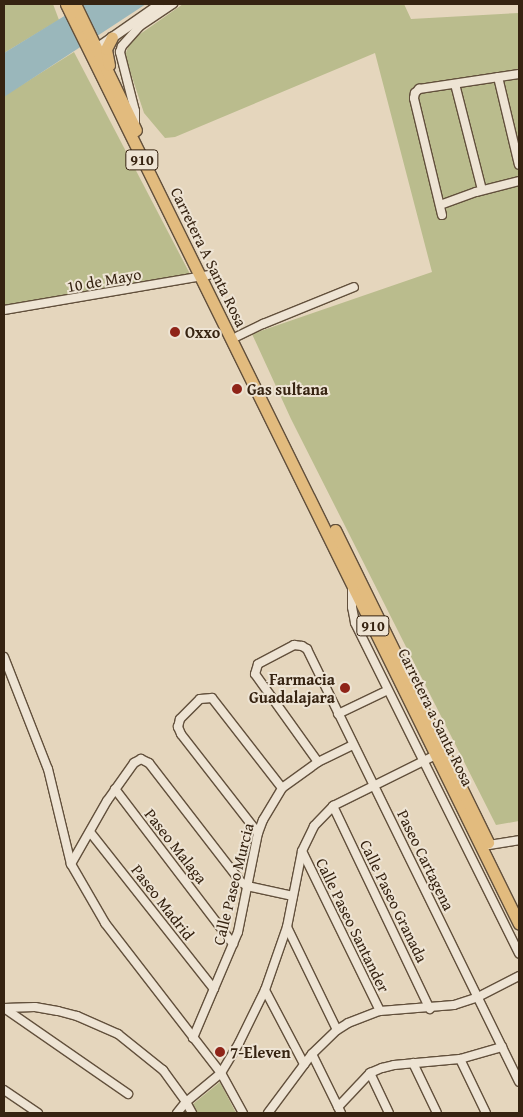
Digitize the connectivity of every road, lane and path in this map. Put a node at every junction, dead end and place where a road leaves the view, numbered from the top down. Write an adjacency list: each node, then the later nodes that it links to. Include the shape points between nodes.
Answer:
1 (159, 4): 4 (street)
2 (173, 4): 10 (street, via 140,26 122,46 122,63 135,111)
3 (69, 5): 5 (main road, Carretera A Santa Rosa / 910)
4 (112, 37): 5 (street); 9 (main road, via 106,56)
5 (90, 44): 9 (main road, Carretera A Santa Rosa / 910); 16 (main road, Carretera A Santa Rosa / 910)
6 (519, 74): 7 (street)
7 (498, 77): 8 (street); 11 (street)
8 (455, 84): 13 (street); 14 (street, via 419,89 414,98)
9 (118, 93): 10 (main road, Carretera A Santa Rosa / 910)
10 (135, 128): 16 (main road, Carretera A Santa Rosa / 910)
11 (519, 165)
12 (519, 182): 13 (street)
13 (482, 190): 14 (street)
14 (440, 205): 15 (street)
15 (442, 215)
16 (204, 276): 18 (street, 10 de Mayo); 19 (main road, Carretera A Santa Rosa / 910); 20 (main road, Carretera A Santa Rosa / 910)
17 (354, 287): 19 (street)
18 (4, 310)
19 (238, 336): 20 (main road, Carretera A Santa Rosa / 910)
20 (313, 496): 21 (main road, Carretera a Santa Rosa / 910); 26 (main road, Carretera a Santa Rosa / 910)
21 (352, 582): 23 (street, via 355,623); 26 (main road, Carretera a Santa Rosa / 910)
22 (4, 657): 40 (street, via 48,769)
23 (388, 690): 24 (street); 28 (street)
24 (338, 714): 25 (street, Paseo Cartagena); 27 (street, Paseo Cartagena, via 307,649 294,646 258,664 255,674 259,681)
25 (353, 745): 27 (street, Calle Paseo Murcia); 29 (street, Paseo Cartagena)
26 (440, 753): 28 (street); 33 (main road, Carretera a Santa Rosa / 910); 38 (main road, Carretera a Santa Rosa / 910)
27 (318, 762): 30 (street, Calle Paseo Murcia)
28 (424, 762): 29 (street); 34 (street)
29 (374, 785): 32 (street); 53 (street, Paseo Cartagena)
30 (282, 788): 36 (street, Calle Paseo Murcia); 36 (street, via 209,697 200,699 180,719 178,727 181,734)
31 (115, 789): 35 (street); 41 (street, via 134,763 141,759 149,763 234,875); 48 (street, Paseo Malaga)
32 (333, 806): 39 (street, via 314,826); 55 (street, Calle Paseo Granada)
33 (470, 824): 34 (street); 42 (main road, Carretera a Santa Rosa / 910)
34 (458, 830): 44 (street)
35 (90, 832): 40 (street); 51 (street, Paseo Madrid)
36 (258, 833): 41 (street, Calle Paseo Murcia)
37 (519, 840): 38 (street)
38 (488, 845): 45 (main road, Carretera a Santa Rosa / 910)
39 (302, 850): 43 (street); 56 (street, Calle Paseo Santander)
40 (71, 864): 58 (street, via 105,923)
41 (247, 886): 43 (street); 48 (street, Calle Paseo Murcia)
42 (504, 892): 44 (street); 46 (main road, Carretera a Santa Rosa / 910)
43 (293, 896): 47 (street)
44 (492, 898): 49 (street)
45 (519, 908)
46 (519, 924)
47 (287, 927): 52 (street); 57 (street)
48 (234, 944): 51 (street, Calle Paseo Murcia)
49 (519, 953)
50 (519, 976): 53 (street)
51 (214, 990): 58 (street, Calle Paseo Murcia)
52 (265, 990): 63 (street); 65 (street)
53 (478, 998): 55 (street); 59 (street, Paseo Cartagena)
54 (4, 1008): 69 (street); 70 (street, via 35,1007 58,1011 118,1034 163,1070)
55 (430, 1009): 56 (street)
56 (380, 1011): 57 (street)
57 (337, 1030): 60 (street)
58 (193, 1038): 65 (street)
59 (502, 1047): 61 (street); 64 (street, Paseo Cartagena)
60 (312, 1054): 63 (street); 71 (street)
61 (460, 1059): 62 (street); 79 (street)
62 (413, 1063): 66 (street); 78 (street)
63 (304, 1064): 76 (street)
64 (516, 1066): 67 (street, Paseo Cartagena)
65 (221, 1073): 70 (street); 75 (street)
66 (370, 1073): 71 (street); 77 (street)
67 (519, 1082)
68 (4, 1090): 72 (street)
69 (128, 1094)
70 (186, 1102): 73 (street); 74 (street)
71 (340, 1110)
72 (38, 1113)
73 (176, 1113)
74 (192, 1113)
75 (243, 1113)
76 (268, 1113)
77 (389, 1113)
78 (437, 1113)
79 (486, 1113)

